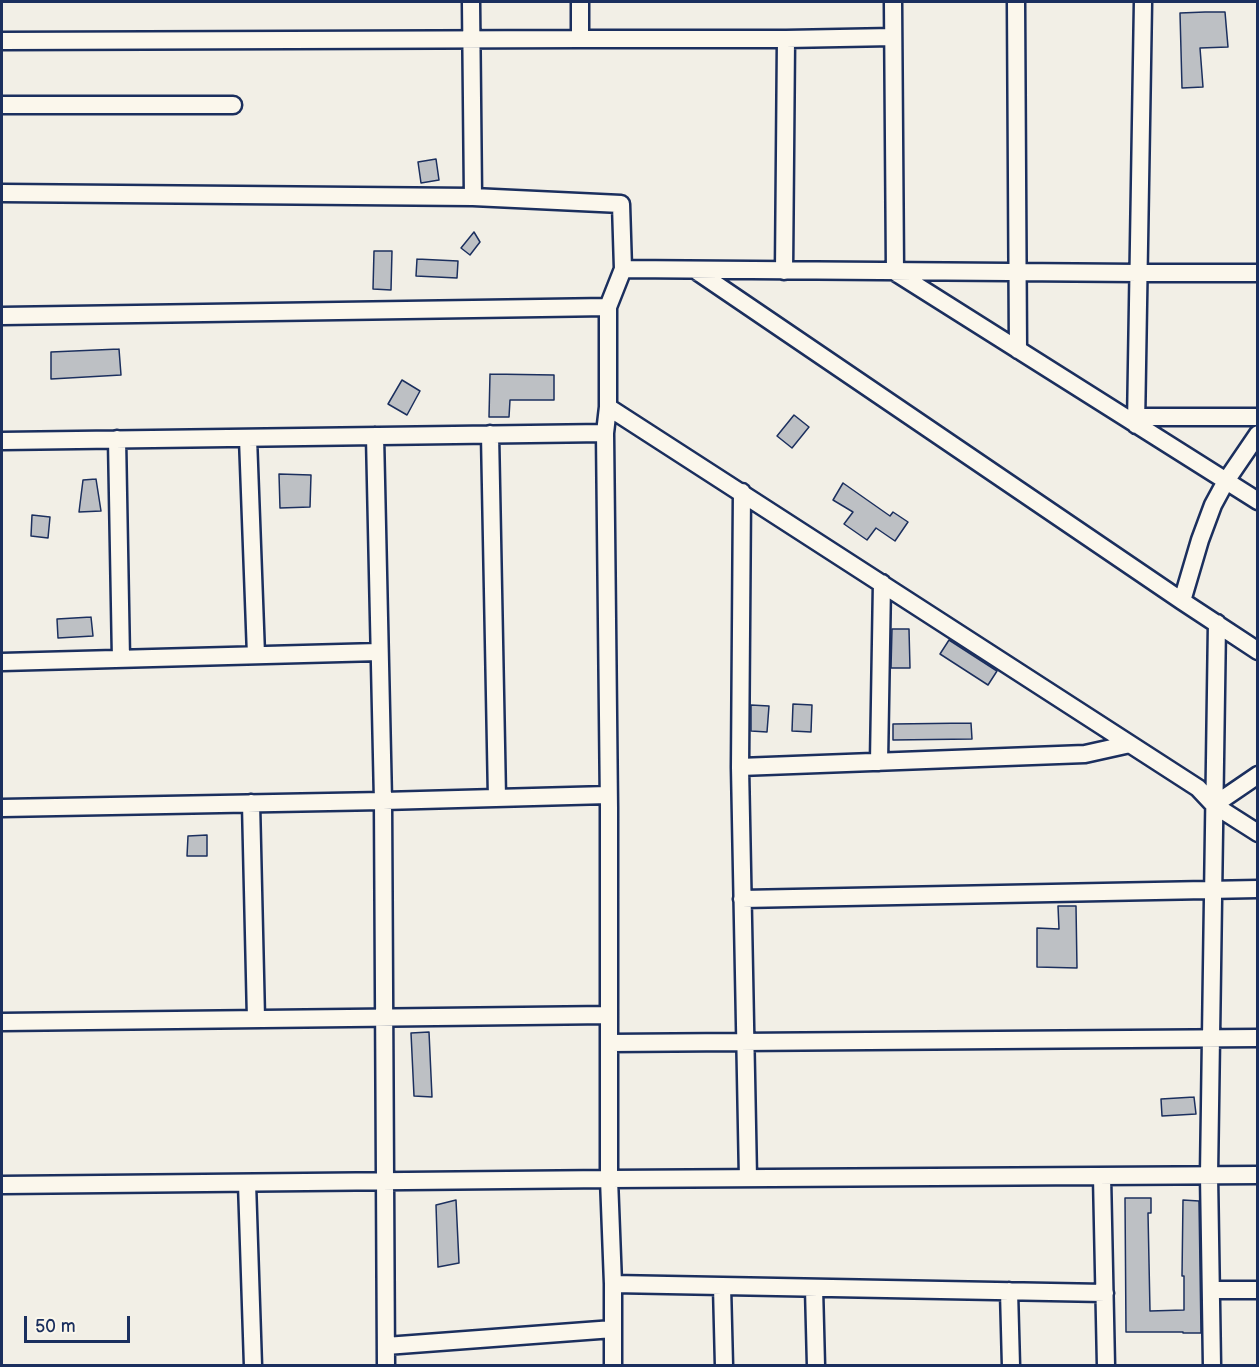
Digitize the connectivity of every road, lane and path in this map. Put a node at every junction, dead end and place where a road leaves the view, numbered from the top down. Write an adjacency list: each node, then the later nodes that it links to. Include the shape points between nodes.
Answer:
1 (471, 2): 7 (street)
2 (580, 2): 8 (street)
3 (893, 2): 6 (street)
4 (1016, 2): 19 (street)
5 (1143, 2): 20 (street)
6 (893, 37): 9 (street); 18 (street)
7 (471, 39): 8 (street); 10 (street); 14 (street)
8 (580, 39): 9 (street)
9 (786, 39): 17 (street)
10 (2, 41)
11 (2, 105): 12 (street)
12 (233, 105)
13 (2, 193): 14 (street)
14 (473, 197): 15 (street, via 621,204)
15 (623, 268): 16 (street); 22 (street)
16 (695, 270): 17 (street); 39 (street)
17 (784, 271): 18 (street)
18 (895, 272): 19 (street); 24 (street)
19 (1017, 272): 20 (street); 24 (street)
20 (1139, 273): 21 (street); 27 (street)
21 (1257, 273)
22 (608, 307): 23 (street); 25 (street)
23 (2, 316)
24 (1018, 350): 27 (street)
25 (608, 407): 28 (street); 36 (street)
26 (1257, 417): 27 (street)
27 (1136, 421): 35 (street)
28 (605, 433): 29 (street); 50 (street)
29 (490, 434): 31 (street); 51 (street)
30 (1257, 434): 35 (street)
31 (375, 436): 32 (street); 42 (street)
32 (248, 438): 33 (street); 43 (street)
33 (117, 439): 34 (street); 44 (street)
34 (2, 441)
35 (1226, 481): 37 (street); 39 (street, via 1212,505)
36 (742, 492): 38 (street); 48 (street)
37 (1257, 501)
38 (882, 583): 46 (street); 47 (street)
39 (1182, 601): 40 (street)
40 (1217, 623): 41 (street); 54 (street)
41 (1257, 651)
42 (379, 652): 43 (street); 52 (street)
43 (256, 655): 44 (street)
44 (122, 658): 45 (street)
45 (2, 662)
46 (1130, 744): 47 (street, via 1085,754); 54 (street, via 1197,788)
47 (879, 762): 48 (street)
48 (740, 767): 59 (street)
49 (1257, 775): 54 (street)
50 (609, 795): 51 (street); 60 (street)
51 (497, 798): 52 (street)
52 (383, 801): 53 (street); 61 (street)
53 (251, 803): 55 (street); 62 (street)
54 (1214, 805): 56 (street); 58 (street)
55 (2, 807)
56 (1257, 833)
57 (1257, 889): 58 (street)
58 (1213, 890): 59 (street); 64 (street)
59 (742, 899): 66 (street)
60 (609, 1015): 61 (street); 67 (street)
61 (384, 1018): 62 (street); 73 (street)
62 (256, 1019): 63 (street)
63 (2, 1022)
64 (1211, 1038): 65 (street); 66 (street); 68 (street)
65 (1257, 1038)
66 (745, 1042): 67 (street); 71 (street)
67 (609, 1043): 72 (street)
68 (1209, 1175): 69 (street); 70 (street); 79 (street)
69 (1257, 1175)
70 (1102, 1176): 71 (street); 82 (street)
71 (748, 1178): 72 (street)
72 (609, 1179): 73 (street); 76 (street)
73 (385, 1181): 74 (street); 84 (street)
74 (247, 1182): 75 (street); 85 (street)
75 (2, 1185)
76 (612, 1284): 77 (street); 83 (street)
77 (722, 1286): 78 (street); 88 (street)
78 (814, 1288): 81 (street); 89 (street)
79 (1211, 1290): 80 (street); 92 (street)
80 (1257, 1290)
81 (1009, 1291): 82 (street); 90 (street)
82 (1105, 1293): 91 (street)
83 (613, 1329): 84 (street); 87 (street)
84 (386, 1346): 86 (street)
85 (253, 1365)
86 (386, 1365)
87 (613, 1365)
88 (724, 1365)
89 (816, 1365)
90 (1011, 1365)
91 (1106, 1365)
92 (1212, 1365)

